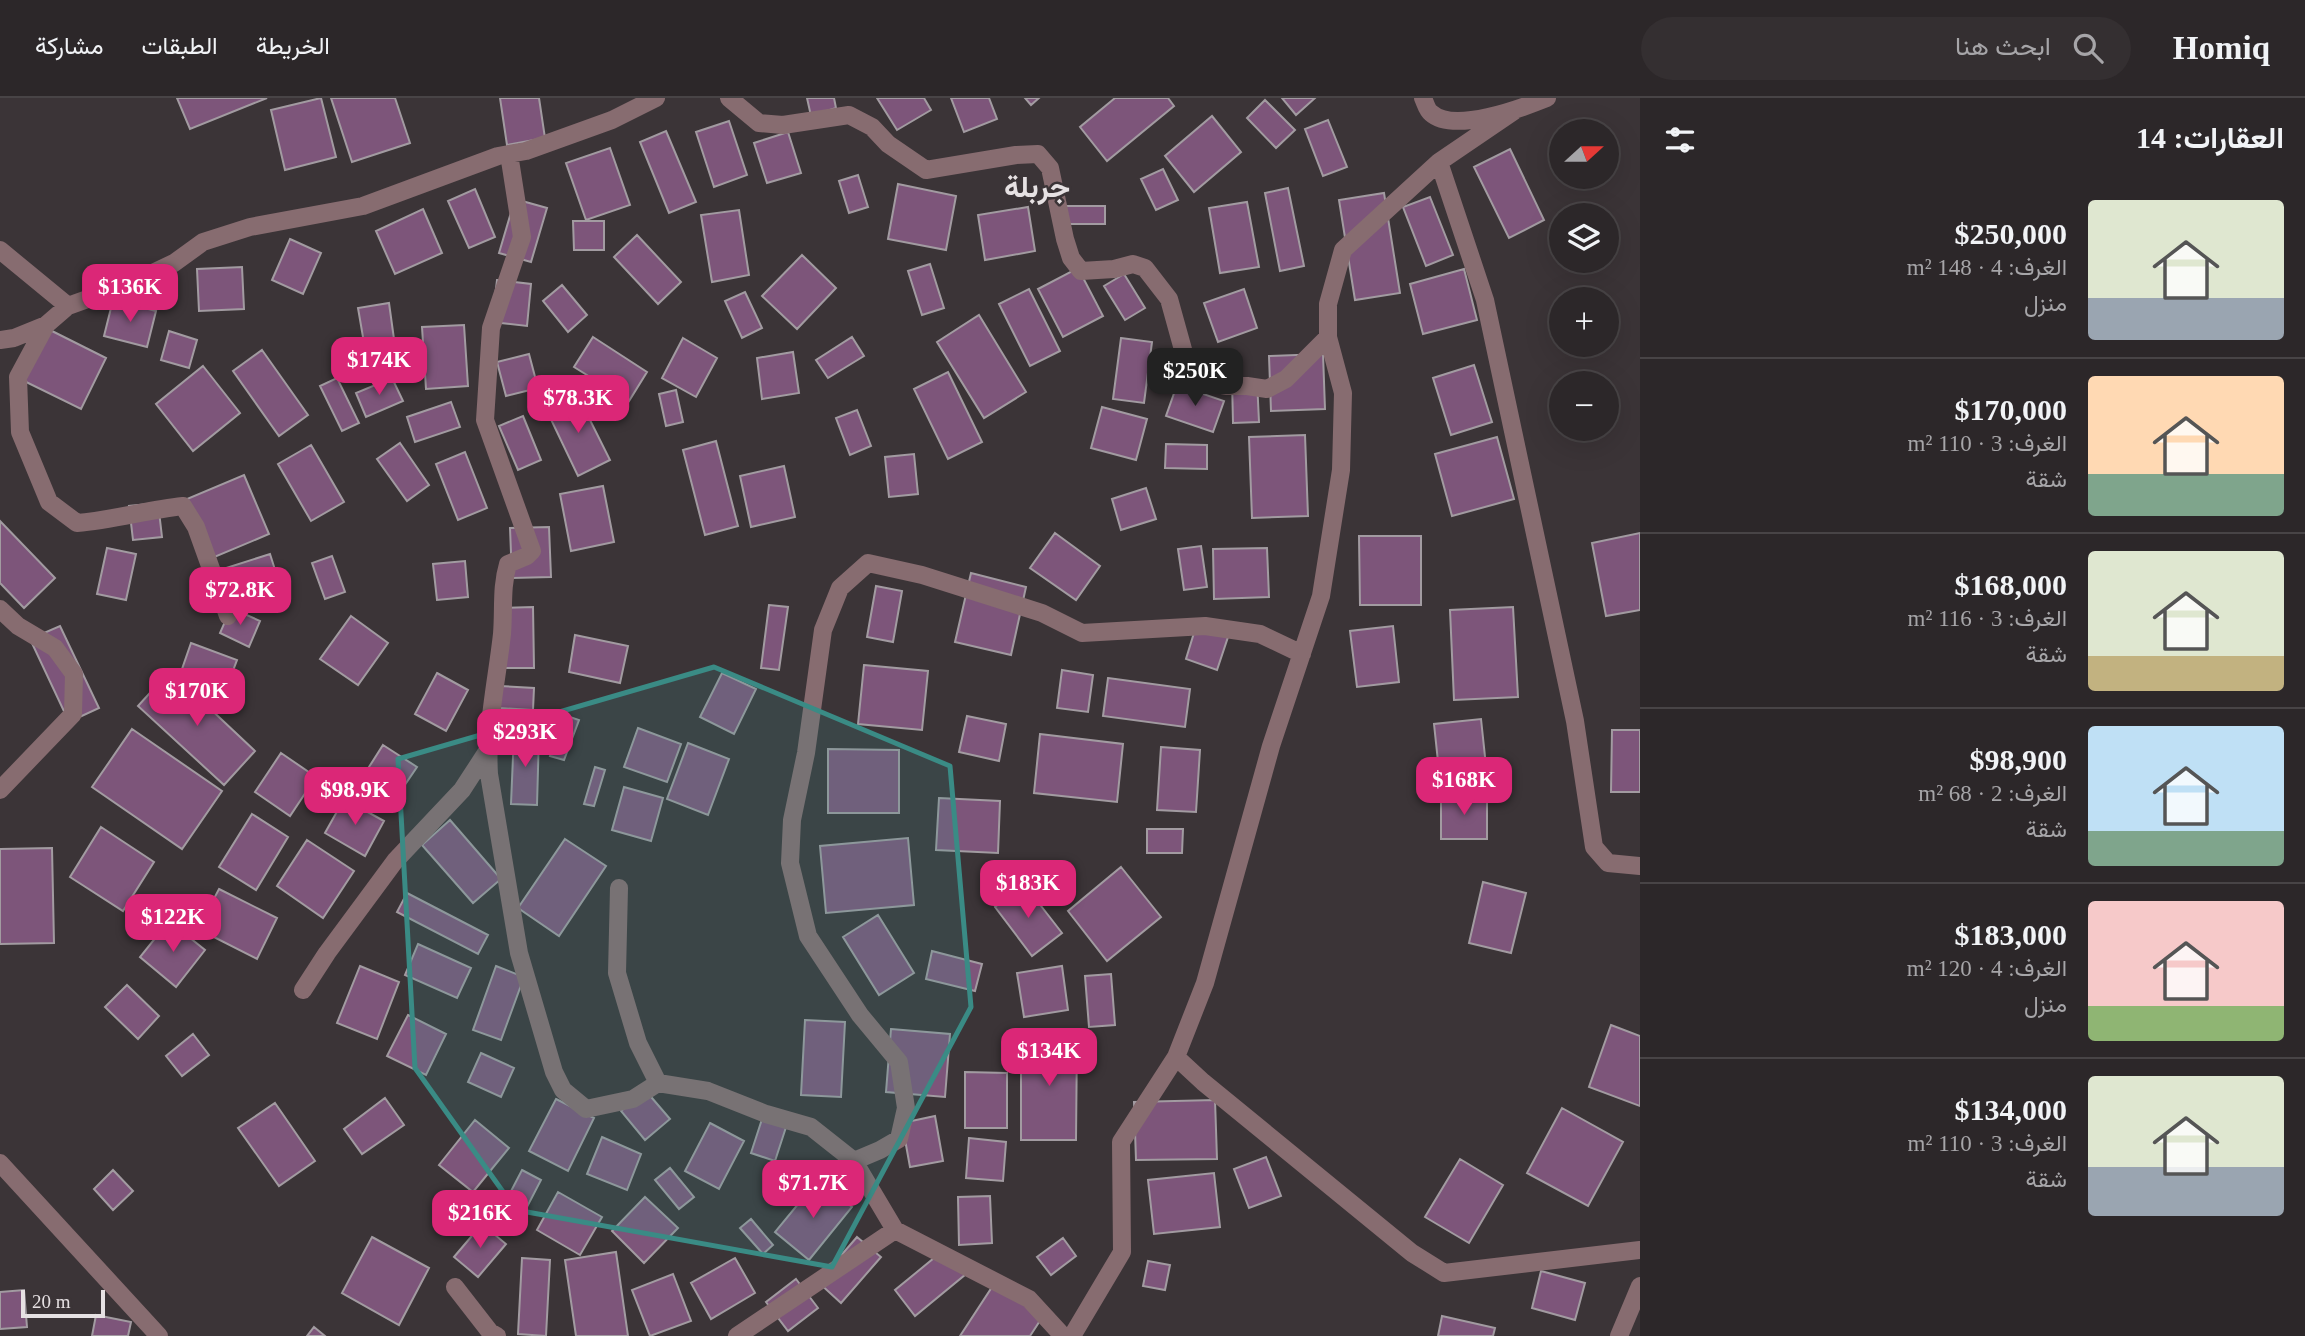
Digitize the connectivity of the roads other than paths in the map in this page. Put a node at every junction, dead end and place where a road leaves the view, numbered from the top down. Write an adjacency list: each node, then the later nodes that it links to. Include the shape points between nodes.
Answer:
1 (656, 98): 6 (street, via 557,141)
2 (729, 98): 11 (street, via 759,123 783,125 849,115 872,127 926,170 1038,154 1050,168 1071,258 1081,271 1133,264 1144,268 1169,299 1187,364 1204,382 1268,389 1286,379)
3 (1423, 98): 5 (street, via 1430,113 1452,122)
4 (1547, 98): 5 (street)
5 (1514, 111): 7 (street)
6 (509, 154): 9 (street, via 363,206 250,227 203,242 174,263 132,283); 16 (street, via 522,237 491,328 485,420 532,551 508,564 504,578)
7 (1439, 162): 11 (street, via 1343,250 1328,304); 18 (street, via 1485,300 1574,721 1594,847 1608,863)
8 (0, 250): 9 (street)
9 (68, 306): 10 (street)
10 (46, 325): 12 (street); 14 (street, via 18,377 20,432 49,502 77,523 183,506 196,527)
11 (1328, 337): 15 (street, via 1343,393 1341,470 1321,596)
12 (0, 340)
13 (0, 609): 17 (street, via 55,648 74,674 73,714)
14 (228, 616)
15 (1302, 654): 21 (street, via 1271,746 1205,983); 23 (street, via 1261,635 1205,626 1082,632 1028,608 868,563 840,588 823,630 792,820 790,863 808,936 860,1015 899,1062 906,1108 899,1139)
16 (488, 750): 20 (street, via 462,790 395,861); 22 (street, via 519,953 562,1090 586,1109 633,1099)
17 (0, 790)
18 (1640, 866)
19 (619, 888): 22 (street, via 617,973 638,1043)
20 (303, 990)
21 (1176, 1058): 26 (street, via 1412,1253 1444,1273); 33 (street, via 1121,1142 1122,1252)
22 (658, 1083): 23 (street, via 708,1091 811,1127)
23 (854, 1161): 25 (street)
24 (0, 1163): 29 (street)
25 (895, 1230): 31 (street); 32 (street, via 1028,1299)
26 (1640, 1250)
27 (1640, 1286): 34 (street)
28 (455, 1287): 30 (street)
29 (159, 1336)
30 (496, 1336)
31 (737, 1336)
32 (1063, 1336)
33 (1072, 1336)
34 (1619, 1336)

